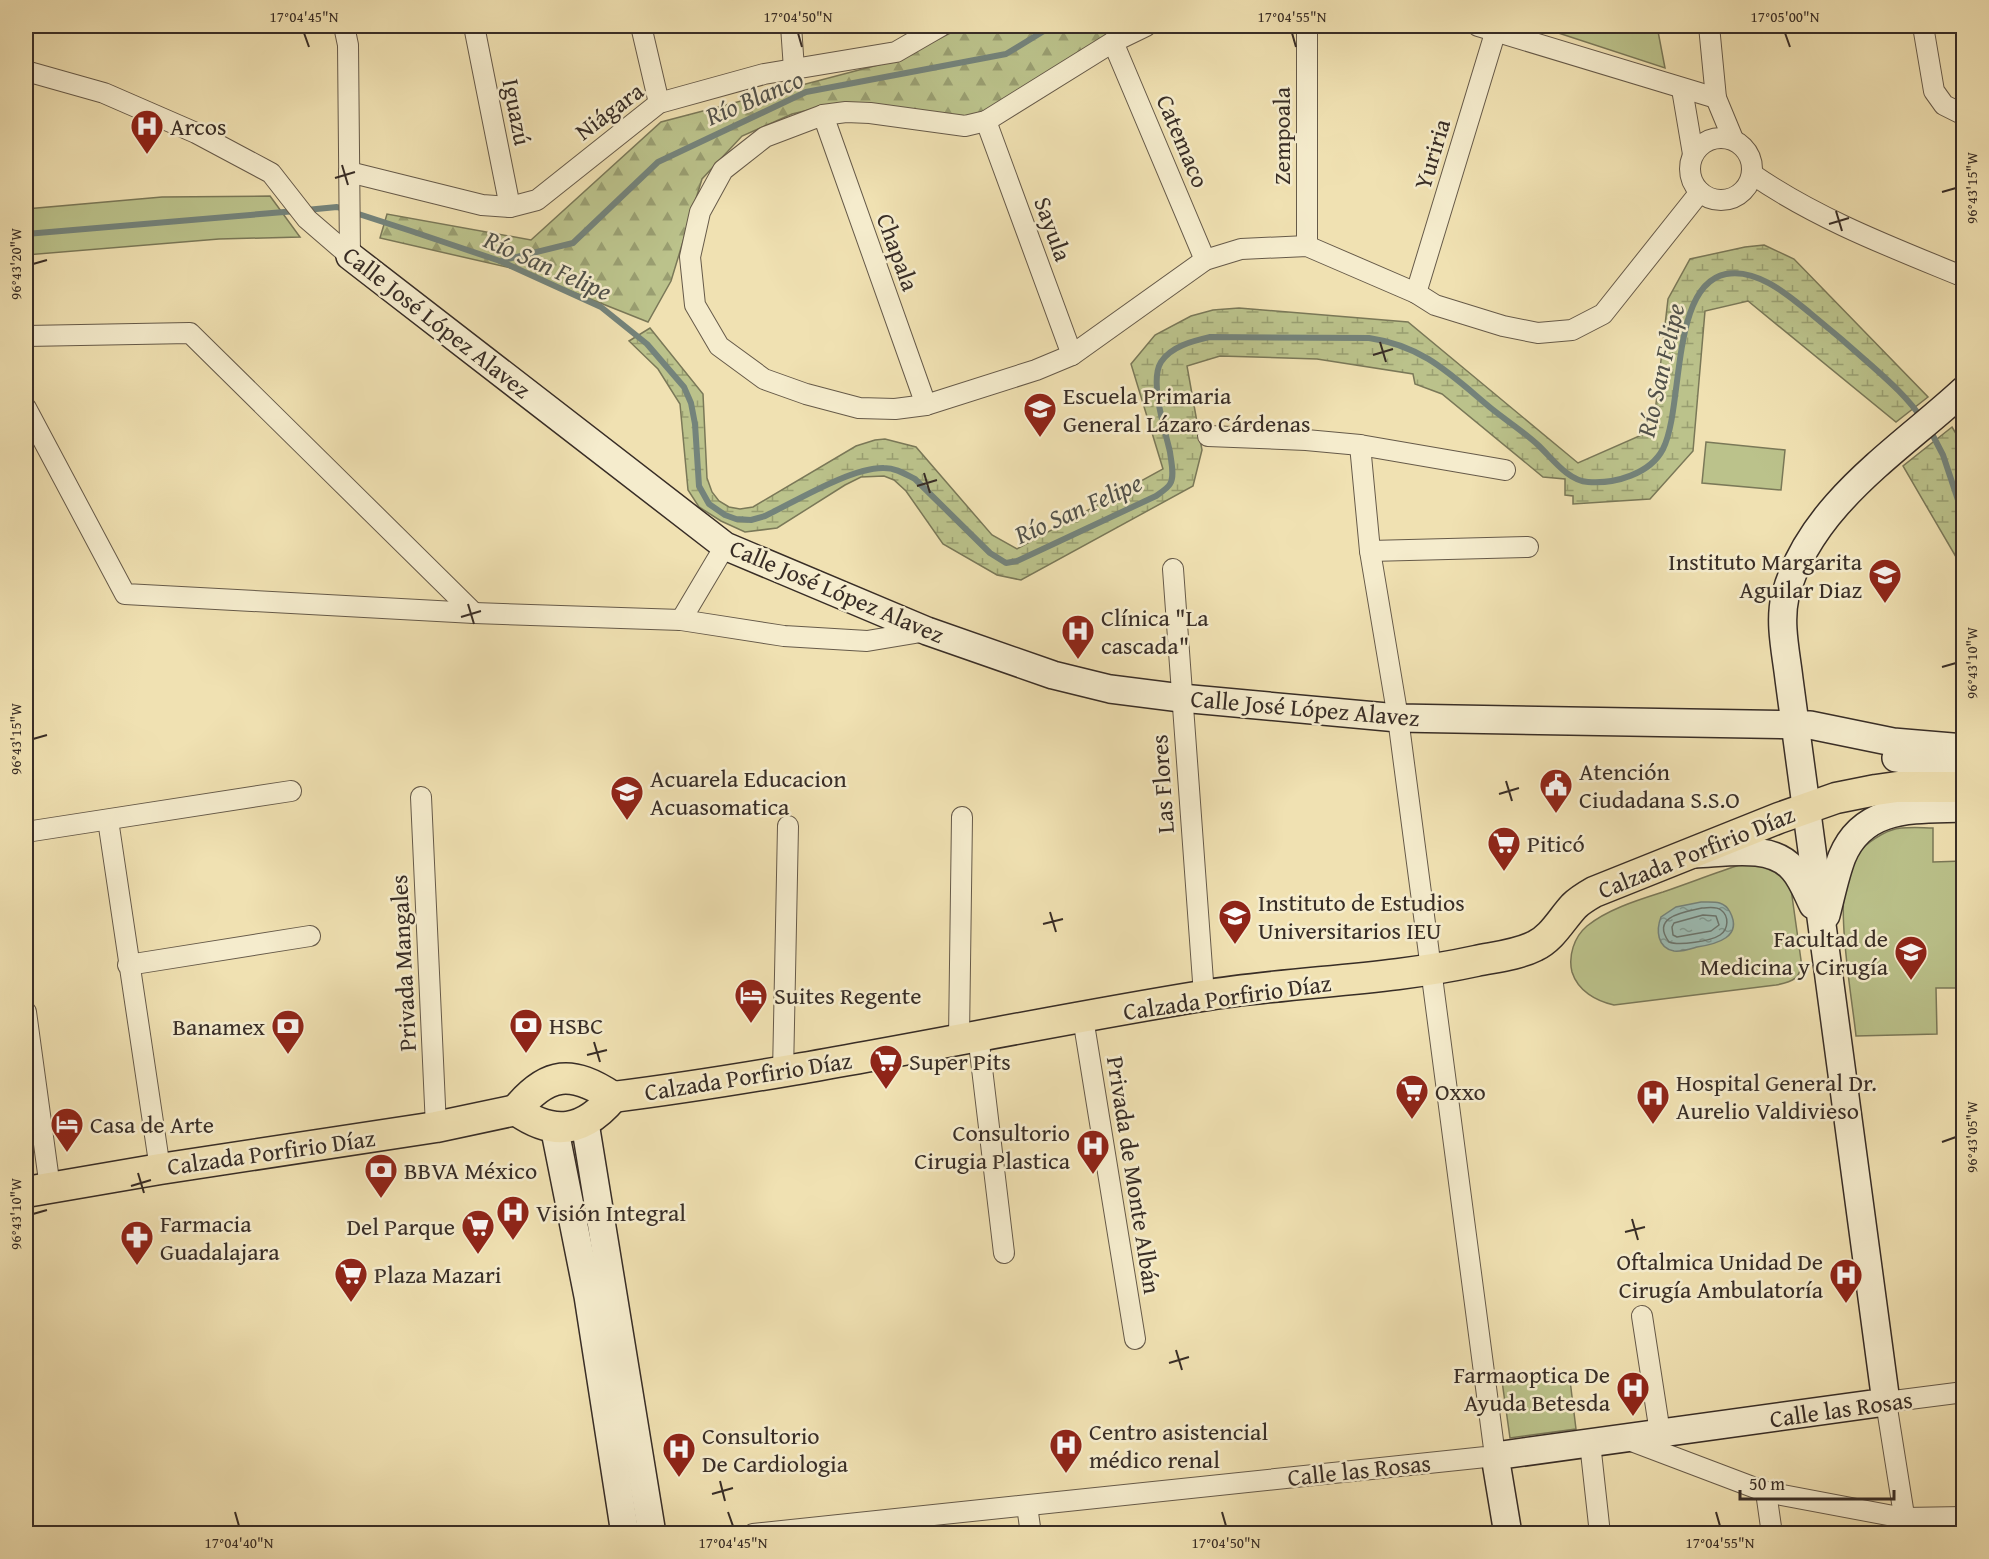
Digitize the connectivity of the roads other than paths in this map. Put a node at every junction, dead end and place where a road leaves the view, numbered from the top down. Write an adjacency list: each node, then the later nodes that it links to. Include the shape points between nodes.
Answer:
1 (344, 26): 22 (street, via 348,45)
2 (474, 26): 25 (street, Iguazú)
3 (641, 26): 16 (street)
4 (791, 26): 12 (street)
5 (941, 26): 12 (street, Niágara, via 896,52)
6 (1146, 26): 11 (street)
7 (1307, 26): 26 (street, Zempoala)
8 (1709, 26): 15 (street)
9 (1923, 26): 18 (street, via 1934,92 1944,105)
10 (1487, 28): 14 (street); 30 (street, Yuriria)
11 (1113, 42): 19 (street); 28 (street, Catemaco)
12 (794, 69): 16 (street, Niágara)
13 (26, 71): 27 (street, Calle José López Alavez, via 104,93 196,133 271,173 307,219)
14 (1682, 89): 15 (street); 21 (street)
15 (1716, 98): 20 (street)
16 (659, 103): 25 (street, Niágara, via 537,200)
17 (822, 115): 19 (street, via 870,113 965,126); 34 (street, Chapala); 34 (street, via 765,137 723,170 700,212 690,257 695,305 719,346 764,379 859,408 895,410)
18 (1964, 115)
19 (986, 121): 32 (street, Sayula)
20 (1733, 139): 21 (street, via 1718,137 1703,142); 23 (street, via 1746,149)
21 (1693, 154): 24 (street, via 1689,169)
22 (349, 172): 25 (street, Niágara, via 482,205); 27 (street)
23 (1752, 174): 24 (street, via 1747,187 1737,196 1712,199); 29 (street, via 1835,223)
24 (1700, 192): 30 (street, via 1603,314 1572,330 1538,333 1503,326 1435,305)
25 (510, 207)
26 (1307, 246): 28 (street, via 1241,249); 30 (street)
27 (350, 256): 39 (street, Calle José López Alavez)
28 (1205, 260): 32 (street)
29 (1964, 277)
30 (1416, 293)
31 (26, 336): 43 (street, via 190,333)
32 (1072, 355): 34 (street)
33 (1964, 390): 48 (street, via 1891,451 1830,512 1804,548 1785,598 1784,638)
34 (926, 405)
35 (26, 408): 43 (street, via 125,594)
36 (1208, 436): 37 (street)
37 (1360, 446): 38 (street); 41 (street)
38 (1505, 470)
39 (725, 546): 44 (street); 45 (street, Calle José López Alavez)
40 (1528, 547): 41 (street)
41 (1370, 551): 47 (street)
42 (1173, 568): 46 (street, Las Flores)
43 (474, 613): 44 (street)
44 (681, 620): 45 (street, via 784,636 867,641)
45 (927, 631): 46 (street, Calle José López Alavez, via 1053,675 1110,689)
46 (1181, 698): 47 (street, Calle José López Alavez); 65 (street, Las Flores)
47 (1398, 718): 48 (street, Calle José López Alavez); 64 (street)
48 (1795, 724): 49 (street, Calle José López Alavez, via 1893,742); 50 (street, via 1815,742); 54 (street)
49 (1964, 748)
50 (1964, 769)
51 (1964, 787): 54 (main road, Calzada Porfirio Díaz, via 1876,790)
52 (291, 791): 57 (street)
53 (421, 797): 74 (street, Privada Mangales)
54 (1807, 807): 60 (main road, Calzada Porfirio Díaz); 61 (street)
55 (1964, 808): 61 (street, via 1894,812 1862,828 1843,855)
56 (962, 818): 68 (street)
57 (108, 820): 59 (street); 63 (street)
58 (788, 826): 69 (street)
59 (26, 832)
60 (1687, 854): 61 (street, via 1773,854 1797,875); 64 (main road, Calzada Porfirio Díaz, via 1584,897 1536,946)
61 (1823, 928): 81 (street)
62 (310, 936): 63 (street)
63 (128, 965): 75 (street)
64 (1431, 971): 65 (main road, Calzada Porfirio Díaz); 85 (street)
65 (1204, 995): 67 (main road, Calzada Porfirio Díaz)
66 (26, 1012): 76 (street)
67 (1083, 1018): 68 (main road, Calzada Porfirio Díaz); 79 (street, Privada de Monte Albán)
68 (968, 1037): 69 (main road, Calzada Porfirio Díaz); 77 (street)
69 (783, 1073): 70 (main road, Calzada Porfirio Díaz)
70 (613, 1097): 71 (main road, via 592,1083 559,1079 538,1088); 72 (main road)
71 (516, 1110): 73 (main road, via 539,1124); 74 (main road, Calzada Porfirio Díaz)
72 (585, 1123): 73 (main road); 92 (street)
73 (554, 1126): 91 (street, via 588,1296)
74 (436, 1127): 75 (main road, Calzada Porfirio Díaz)
75 (160, 1169): 76 (main road, Calzada Porfirio Díaz)
76 (38, 1190)
77 (1004, 1253)
78 (1642, 1316): 82 (street)
79 (1135, 1339)
80 (1964, 1392): 81 (street, Calle las Rosas)
81 (1886, 1402): 82 (street, Calle las Rosas); 89 (street)
82 (1660, 1433): 83 (street, Calle las Rosas)
83 (1624, 1438): 84 (street, Calle las Rosas); 86 (street)
84 (1590, 1443): 85 (street, Calle las Rosas); 96 (street)
85 (1494, 1456): 87 (street, Calle las Rosas); 95 (street)
86 (1766, 1492): 89 (street); 97 (street)
87 (1027, 1506): 90 (street, Calle las Rosas); 94 (street)
88 (1964, 1518): 89 (street)
89 (1906, 1526)
90 (844, 1528): 93 (street, Calle las Rosas)
91 (625, 1533)
92 (652, 1533)
93 (753, 1533)
94 (1031, 1533)
95 (1508, 1533)
96 (1600, 1533)
97 (1772, 1533)

